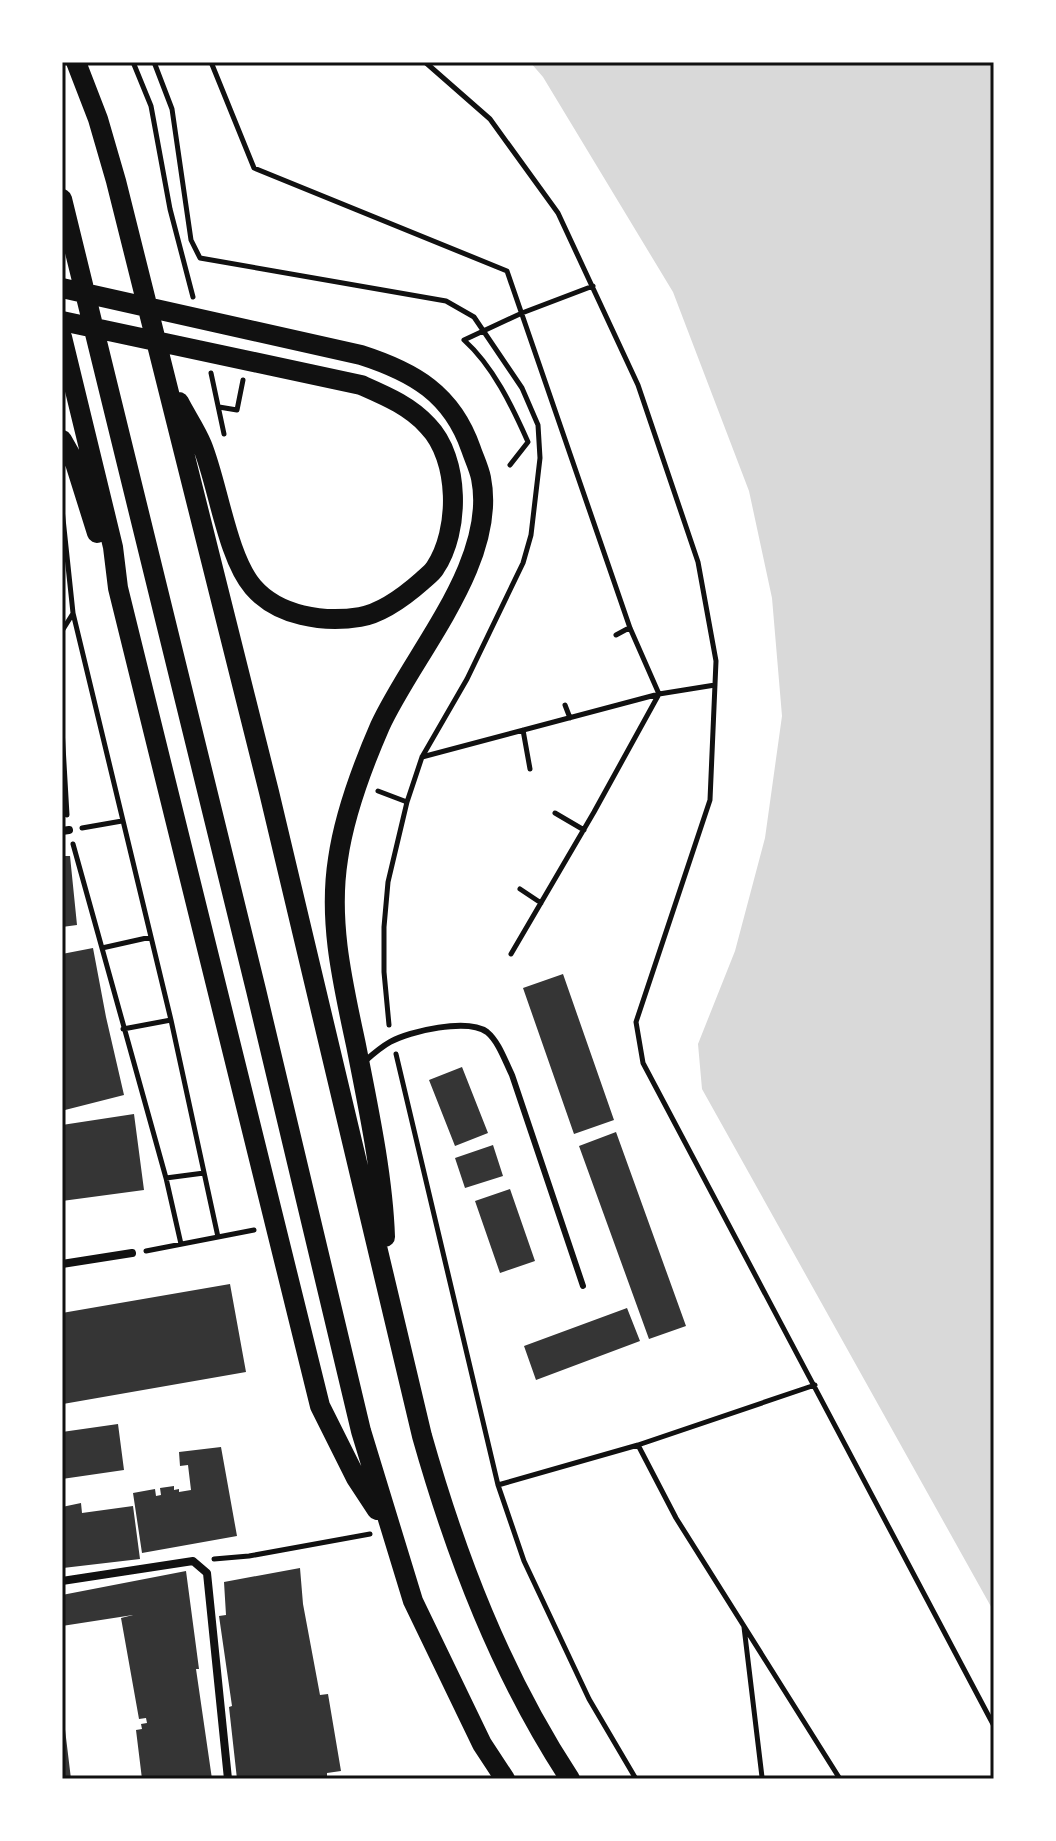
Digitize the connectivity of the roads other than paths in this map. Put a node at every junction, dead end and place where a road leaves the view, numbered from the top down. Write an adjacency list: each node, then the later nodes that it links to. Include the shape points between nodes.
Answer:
1 (76, 62): 6 (highway, via 98,119)
2 (62, 199): 14 (highway, via 361,1431)
3 (62, 288): 9 (highway, via 393,365 445,401 465,431 481,478 482,513 474,551 380,725 338,859 338,962)
4 (62, 321): 6 (highway, via 361,385 412,411 442,445 454,485 451,529 435,568 403,598 362,617 324,619 289,612 254,588 238,565 202,444)
5 (62, 337): 8 (highway, via 113,547)
6 (165, 377): 13 (highway)
7 (62, 440): 8 (highway, via 75,463)
8 (118, 588): 14 (highway, via 320,1406 356,1478)
9 (360, 1065): 12 (lane, via 393,1040 433,1028 472,1026 486,1031 512,1075); 13 (highway, via 384,1223)
10 (132, 1253): 11 (street)
11 (62, 1264)
12 (583, 1286)
13 (387, 1289): 18 (highway, via 446,1521 485,1620)
14 (390, 1530): 17 (highway, via 413,1601 482,1744)
15 (62, 1581): 16 (street, via 193,1561 207,1573)
16 (228, 1779)
17 (505, 1779)
18 (570, 1779)

